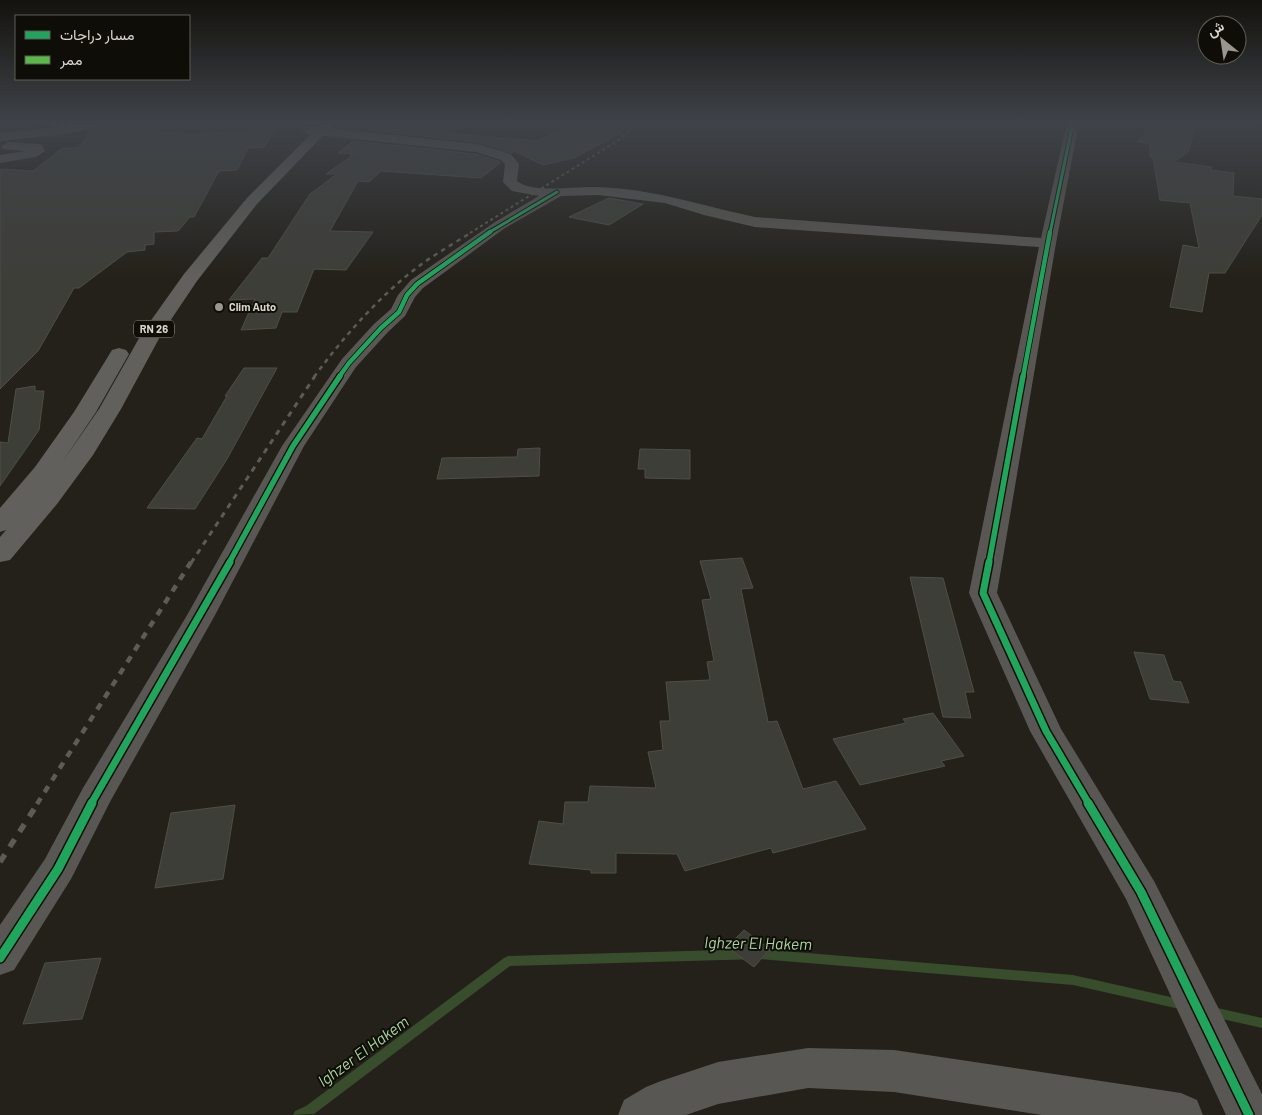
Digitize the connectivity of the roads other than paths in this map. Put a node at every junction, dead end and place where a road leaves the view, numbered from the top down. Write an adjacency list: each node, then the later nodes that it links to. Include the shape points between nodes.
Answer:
1 (267, 174): 7 (main road, RN 26, via 242,197 168,284 138,324 86,412 44,472)
2 (276, 174): 8 (main road, RN 26, via 190,278 152,333 81,455)
3 (510, 174): 5 (street, via 510,182 517,188)
4 (1062, 174): 6 (street)
5 (557, 192): 6 (street, via 598,191 667,199 755,222); 9 (street, via 500,225 417,284 399,312 349,363 293,446 200,617 95,797 58,869)
6 (1048, 243): 12 (street, via 983,593 1046,731 1141,892)
7 (0, 524)
8 (0, 554)
9 (0, 958)
10 (640, 1115): 11 (street, via 661,1102 718,1083 808,1068 894,1071)
11 (1181, 1115)
12 (1249, 1115)

